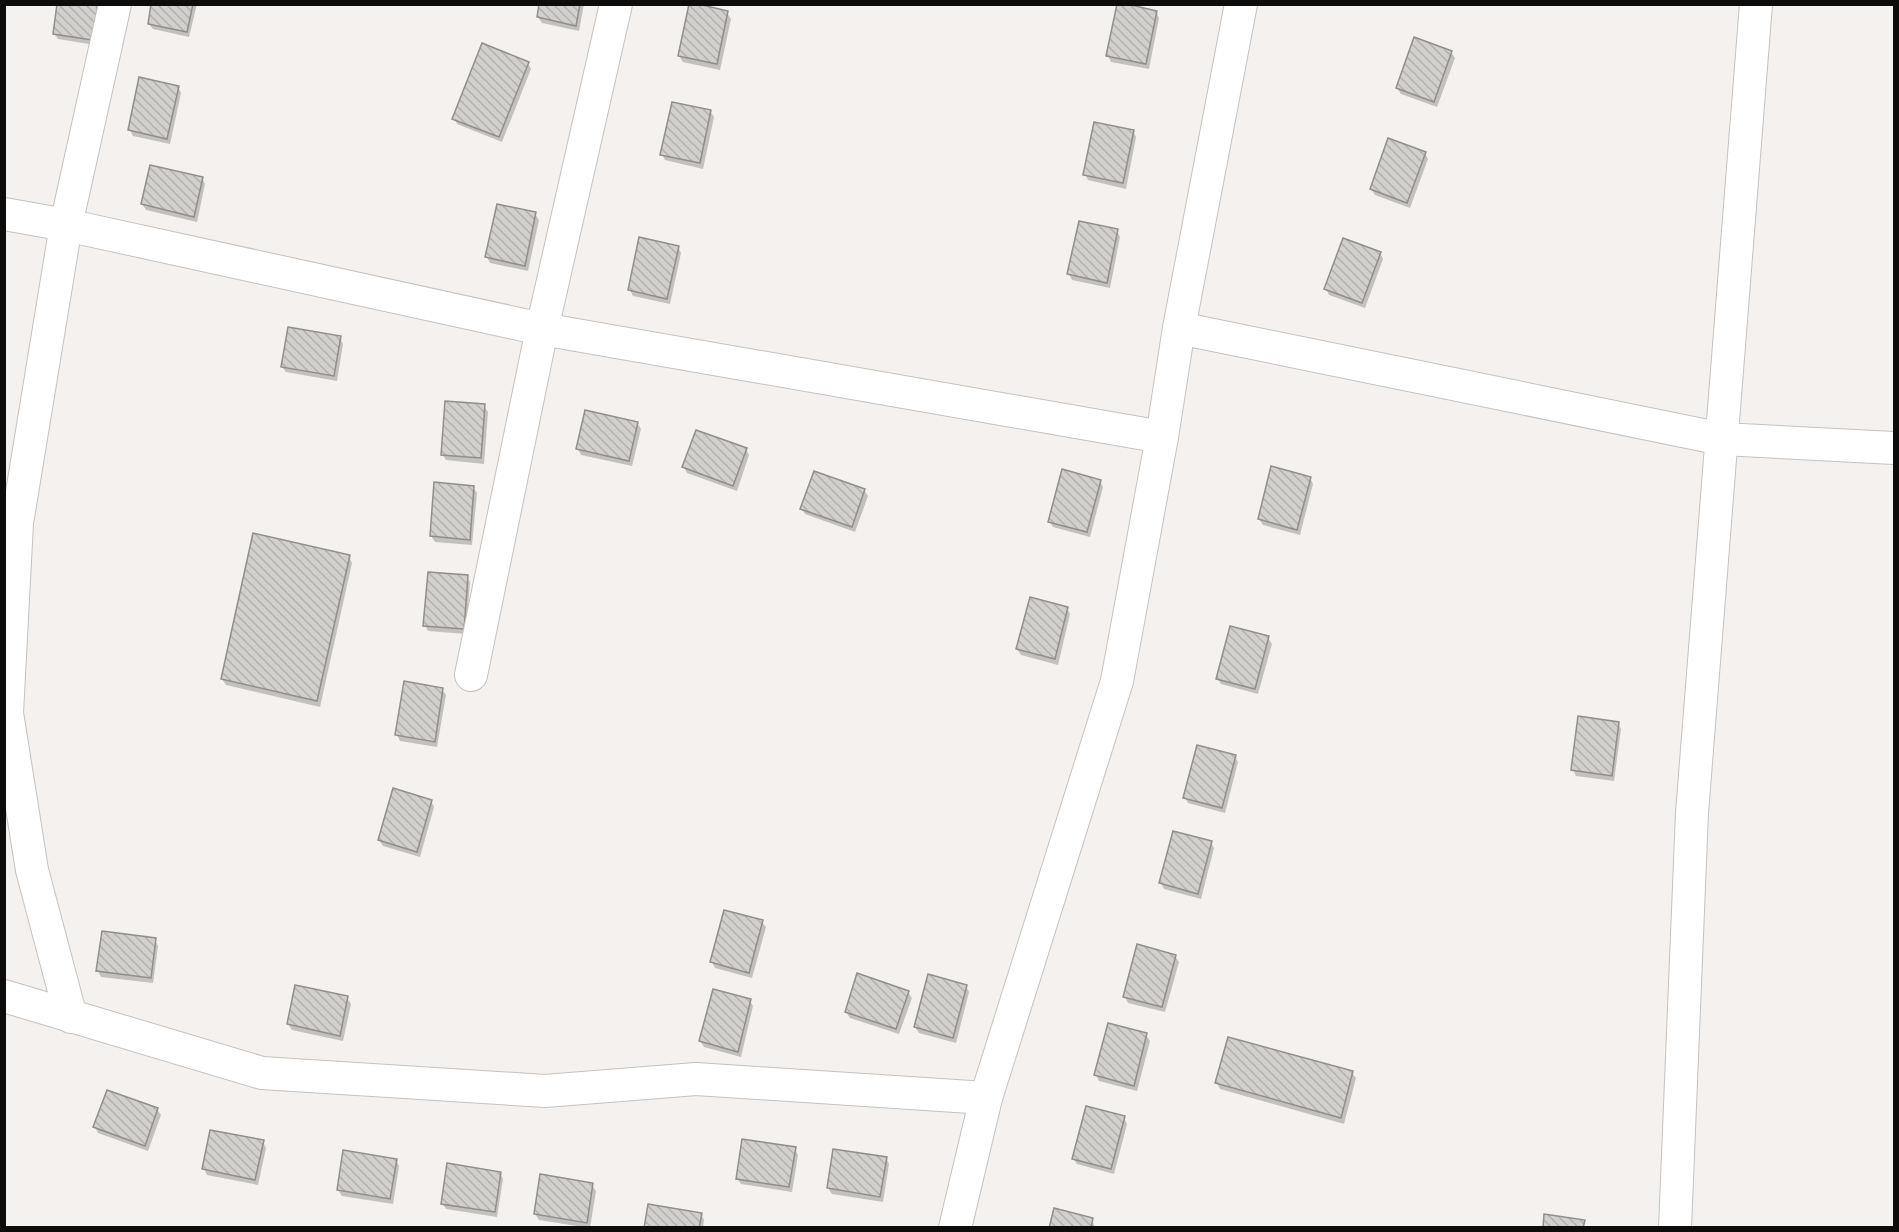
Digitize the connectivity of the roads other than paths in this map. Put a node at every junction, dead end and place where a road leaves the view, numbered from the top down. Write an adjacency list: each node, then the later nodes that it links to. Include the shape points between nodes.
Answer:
1 (115, 4): 6 (street)
2 (616, 4): 8 (street)
3 (1241, 4): 7 (street)
4 (1756, 4): 10 (street)
5 (4, 214): 6 (street)
6 (66, 225): 8 (street); 14 (street, via 17,523 6,713 32,870)
7 (1179, 328): 9 (street); 10 (street)
8 (542, 329): 9 (street); 12 (street)
9 (1162, 437): 15 (street, via 1117,681)
10 (1722, 439): 11 (street); 17 (street, via 1692,813)
11 (1894, 448)
12 (471, 675)
13 (4, 996): 14 (street)
14 (71, 1017): 15 (street, via 262,1073 545,1092 696,1079)
15 (986, 1098): 16 (street)
16 (955, 1227)
17 (1675, 1227)

